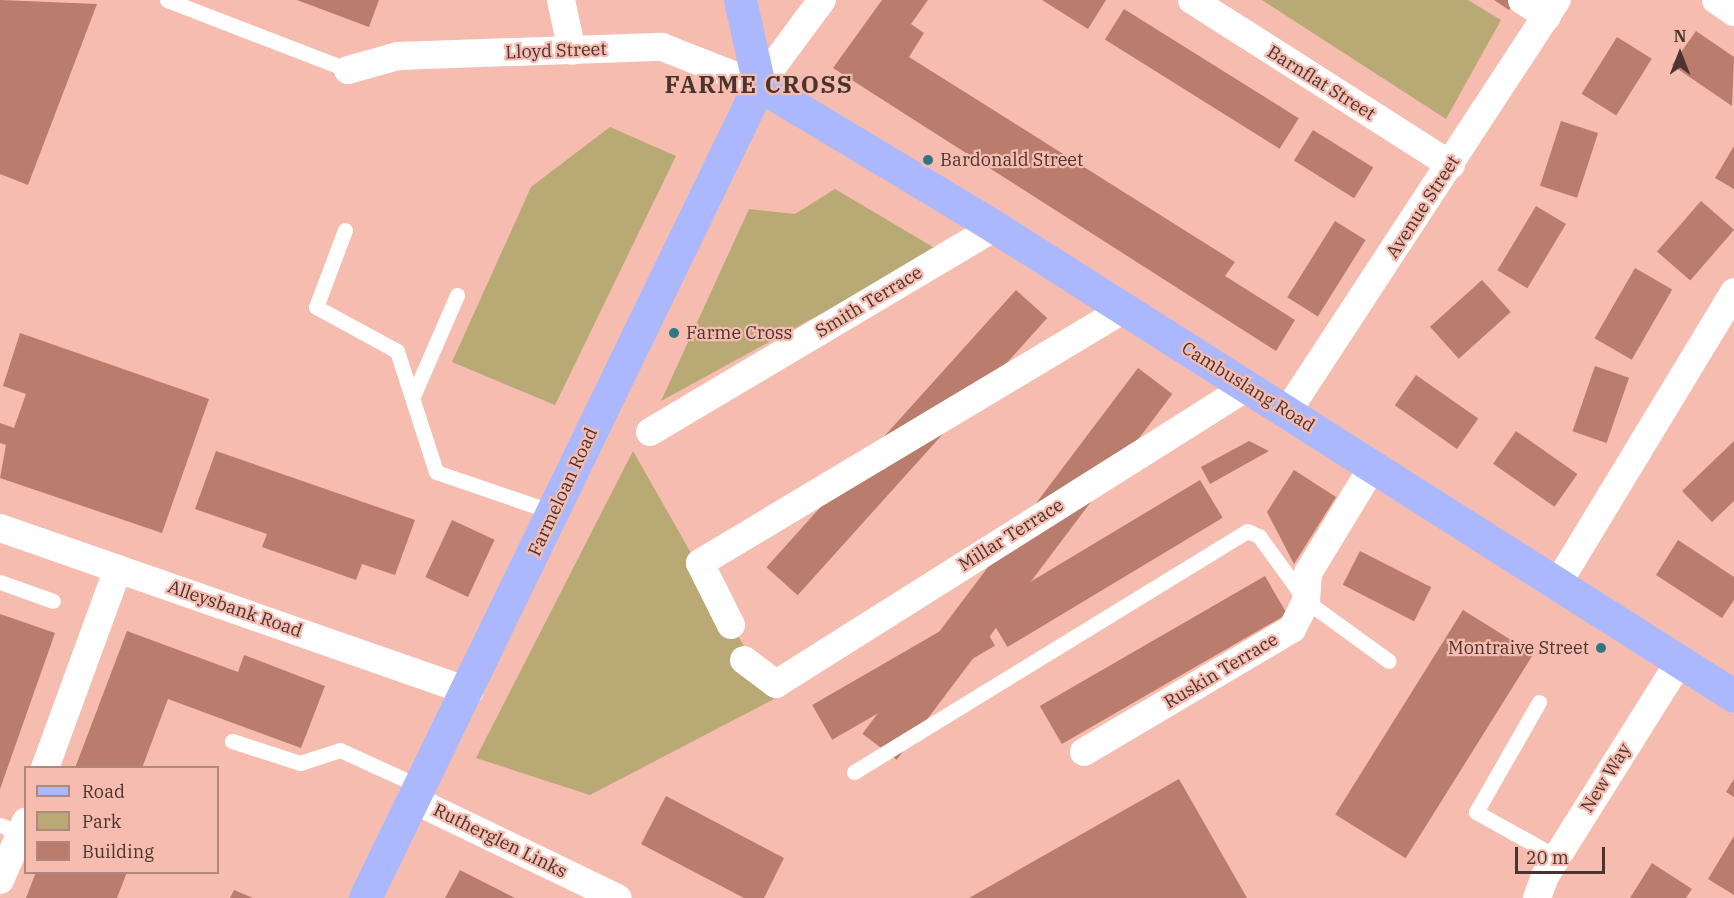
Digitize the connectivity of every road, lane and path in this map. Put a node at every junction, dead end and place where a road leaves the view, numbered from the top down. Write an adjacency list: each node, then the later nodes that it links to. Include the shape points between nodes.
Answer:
1 (167, 0): 11 (lane)
2 (561, 0): 10 (street)
3 (740, 0): 12 (main road)
4 (822, 0): 12 (street)
5 (1192, 0): 13 (street, Barnflat Street)
6 (1522, 0): 8 (street)
7 (1716, 0): 9 (street)
8 (1552, 8): 13 (street, Avenue Street)
9 (1734, 12)
10 (572, 51): 11 (street, Lloyd Street, via 398,56); 12 (street, Lloyd Street, via 662,47)
11 (348, 70)
12 (759, 84): 14 (main road, Cambuslang Road); 24 (main road, Farmeloan Road)
13 (1451, 165): 21 (street, Avenue Street)
14 (995, 227): 18 (main road, Cambuslang Road); 22 (street, Smith Terrace)
15 (345, 230): 20 (lane, via 316,308 397,351)
16 (1734, 292): 28 (street)
17 (457, 295): 20 (lane)
18 (1125, 309): 19 (main road, Cambuslang Road); 31 (street, via 700,563)
19 (1247, 387): 21 (main road, Cambuslang Road); 32 (street, Millar Terrace, via 776,684)
20 (414, 394): 24 (lane, via 436,472)
21 (1287, 412): 23 (main road, Cambuslang Road)
22 (650, 432)
23 (1373, 466): 28 (main road, Cambuslang Road); 30 (street, Ruskin Terrace, via 1308,573)
24 (553, 512): 35 (main road, Farmeloan Road)
25 (0, 528): 26 (street, Alleysbank Road)
26 (118, 569): 35 (street, Alleysbank Road); 40 (street)
27 (0, 582): 29 (lane)
28 (1558, 583): 34 (main road, Cambuslang Road)
29 (53, 601)
30 (1306, 601): 33 (lane); 39 (street, Ruskin Terrace, via 1292,629); 41 (lane, via 1260,536 1247,531)
31 (731, 626)
32 (744, 660)
33 (1389, 661)
34 (1680, 661): 36 (main road, Cambuslang Road); 44 (street, New Way)
35 (469, 691): 42 (main road, Farmeloan Road)
36 (1734, 696)
37 (1539, 702): 44 (lane, via 1476,812)
38 (232, 741): 42 (lane, via 300,763 340,750)
39 (1084, 752)
40 (46, 766)
41 (854, 772)
42 (418, 794): 46 (main road, Farmeloan Road); 47 (street, Rutherglen Links)
43 (16, 826): 45 (street)
44 (1557, 857): 48 (street, New Way)
45 (0, 880)
46 (365, 898)
47 (618, 898)
48 (1537, 898)

